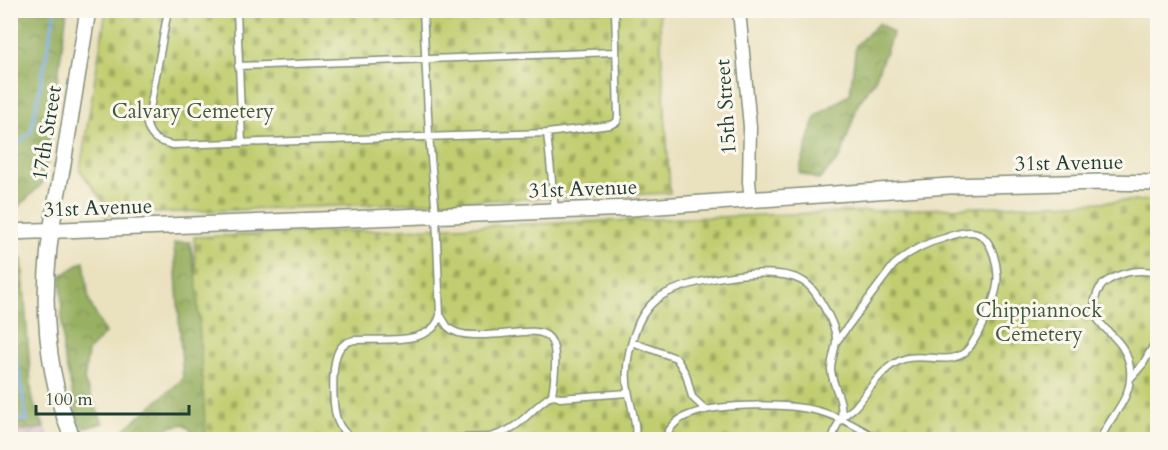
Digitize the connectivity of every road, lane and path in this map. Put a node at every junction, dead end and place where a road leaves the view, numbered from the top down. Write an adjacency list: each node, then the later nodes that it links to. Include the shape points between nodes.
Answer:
1 (88, 10): 17 (street, 17th Street)
2 (168, 10): 12 (lane, via 148,113 149,133 156,141 173,145)
3 (237, 10): 9 (lane)
4 (423, 10): 8 (lane)
5 (615, 10): 7 (lane)
6 (739, 10): 14 (street, 15th Street, via 750,127)
7 (615, 52): 8 (lane); 10 (lane, via 617,122)
8 (426, 58): 9 (lane); 11 (lane)
9 (238, 66): 12 (lane)
10 (547, 133): 11 (lane); 15 (lane)
11 (429, 135): 12 (lane); 16 (lane)
12 (242, 143)
13 (1158, 183): 14 (street, 31st Avenue, via 927,187)
14 (751, 200): 15 (street, 31st Avenue)
15 (555, 211): 16 (street, 31st Avenue)
16 (436, 216): 17 (street, 31st Avenue); 20 (lane)
17 (51, 231): 18 (street, 31st Avenue); 29 (street, 17th Street, via 47,332 55,381)
18 (10, 232)
19 (1158, 273): 24 (lane, via 1124,272 1104,282 1096,297 1095,314 1121,345)
20 (440, 315): 26 (lane, via 447,327 464,335 544,333 551,339 556,355); 30 (lane, via 432,329 416,337 354,340 340,348 334,382 336,415 345,433)
21 (1158, 337): 24 (lane)
22 (837, 341): 23 (lane, via 828,316 809,286 794,278 760,274 714,278 662,295 642,315); 28 (lane, via 831,370 843,406); 28 (lane, via 904,256 929,242 962,232 973,232 987,241 994,257 997,287 968,350 955,357 912,357 892,364)
23 (632, 342): 25 (lane, via 626,366); 27 (lane, via 676,358 686,374 692,397)
24 (1130, 380): 36 (lane)
25 (628, 393): 26 (lane, via 560,398); 32 (lane, via 635,414)
26 (552, 395): 31 (lane, via 522,422 501,434)
27 (706, 410): 28 (lane, via 791,407); 33 (lane, via 671,426)
28 (841, 419): 34 (lane); 35 (lane)
29 (73, 440)
30 (354, 440)
31 (402, 440)
32 (636, 440)
33 (664, 440)
34 (832, 440)
35 (879, 440)
36 (1100, 440)

